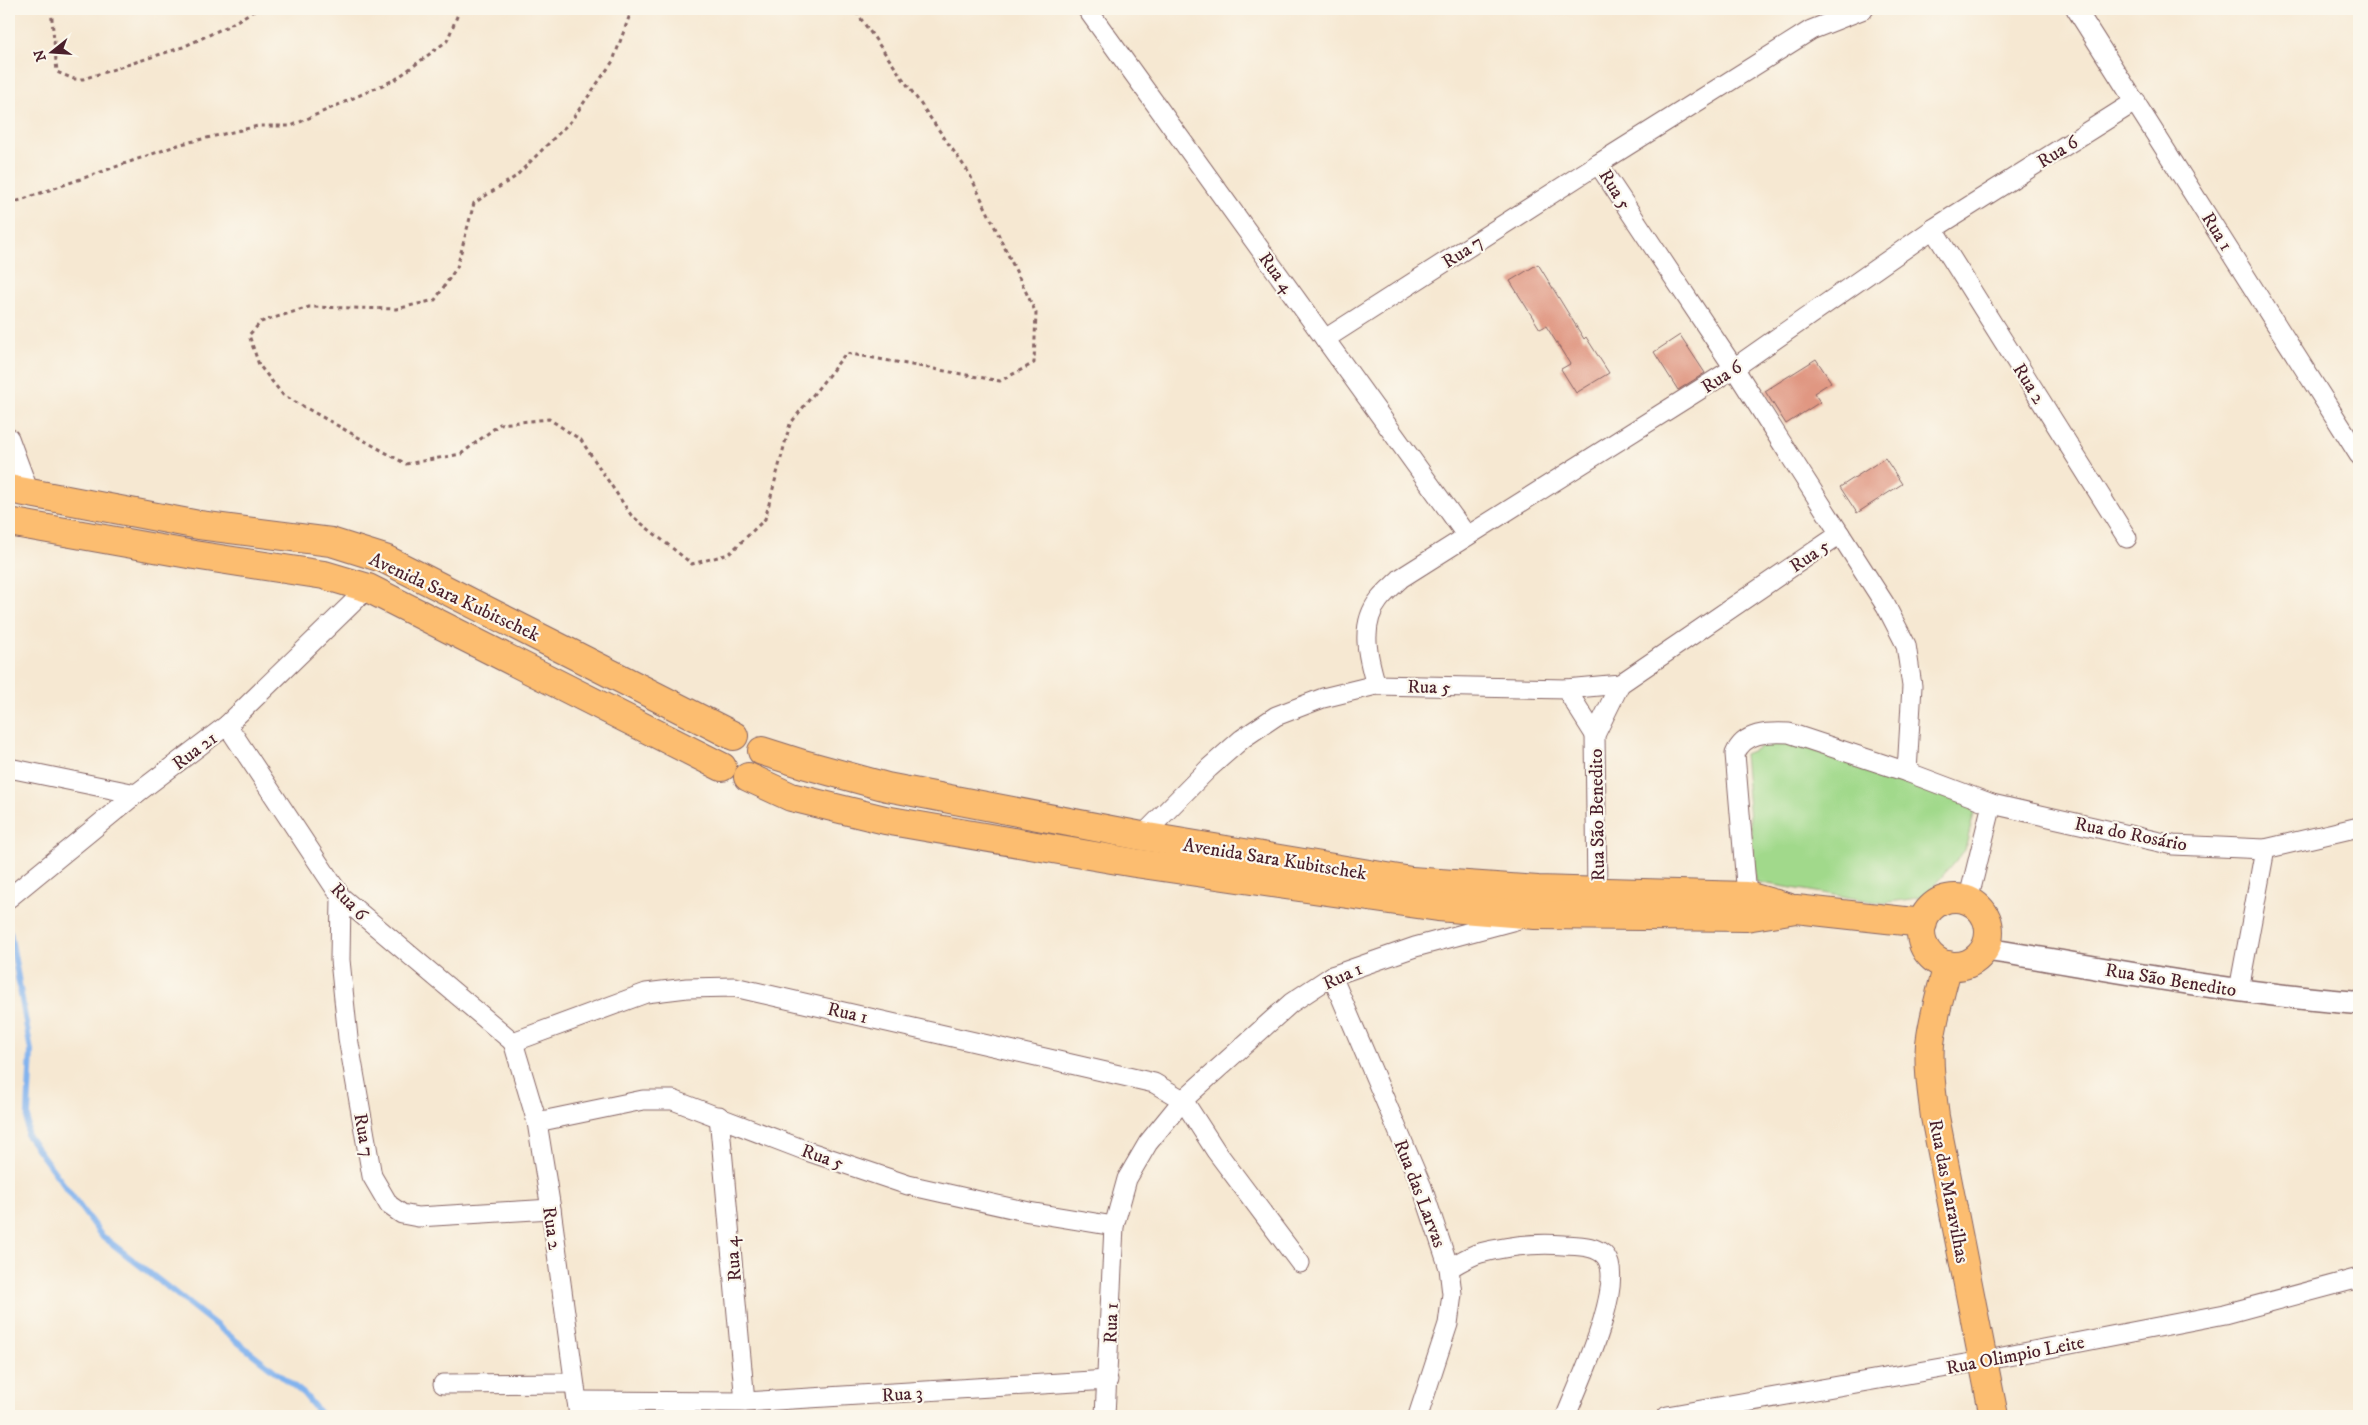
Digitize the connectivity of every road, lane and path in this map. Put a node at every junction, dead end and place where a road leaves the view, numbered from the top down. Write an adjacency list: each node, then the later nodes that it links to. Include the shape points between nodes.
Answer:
1 (51, 9): 2 (path, via 57,72 74,80 92,78 183,47)
2 (257, 9)
3 (460, 9): 11 (path, via 447,41 396,79 291,126 258,126 181,144)
4 (632, 9): 5 (path, via 614,61 571,121 515,177 474,204 457,267 435,300 396,309 309,307 261,322 249,335 259,365 283,395 406,464 461,454 500,424 549,419 581,440 631,515 692,564 728,554 765,519 790,424 846,353 1000,381 1034,363 1036,313 969,173)
5 (854, 9)
6 (1087, 9): 13 (street, Rua 4)
7 (1864, 9): 10 (street, Rua 5, via 1811,30)
8 (2076, 9): 9 (street, Rua 1)
9 (2136, 101): 12 (street, Rua 6); 16 (street, Rua 1)
10 (1598, 164): 13 (street, Rua 7); 14 (street, Rua 5)
11 (9, 204)
12 (1934, 228): 14 (street, Rua 6); 21 (street, Rua 2)
13 (1325, 339): 20 (street, Rua 4)
14 (1734, 368): 19 (street, Rua 5); 20 (street, Rua 6)
15 (9, 438): 17 (street)
16 (2359, 455)
17 (19, 492): 28 (main road, Avenida Sara Kubitschek, via 199,525 331,542 385,559)
18 (9, 522): 22 (main road, Avenida Sara Kubitschek, via 324,575)
19 (1840, 534): 23 (street, Rua 5); 32 (street, via 1886,606 1906,645 1912,686)
20 (1467, 536): 24 (street, Rua 6, via 1401,578 1378,600 1367,626 1368,656)
21 (2127, 538)
22 (368, 588): 26 (street, Rua 21); 30 (main road, Avenida Sara Kubitschek)
23 (1620, 684): 25 (street, Rua 5); 27 (street, Rua São Benedito)
24 (1376, 685): 25 (street, Rua 5); 37 (street, Rua 5, via 1323,698 1276,716 1242,739 1209,768)
25 (1566, 689): 27 (street)
26 (227, 725): 34 (street, Rua 21); 40 (street, Rua 6)
27 (1594, 735): 43 (street, Rua São Benedito)
28 (734, 736): 29 (main road, Avenida Sara Kubitschek, via 743,734 751,737); 30 (main road, via 722,745 719,759)
29 (762, 751): 33 (main road, via 762,764); 37 (main road, Avenida Sara Kubitschek, via 888,787)
30 (722, 766): 33 (main road, Avenida Sara Kubitschek, via 736,778)
31 (9, 768): 34 (street)
32 (1907, 772): 35 (street, Rua do Rosário); 39 (street, via 1789,733 1762,734 1739,744 1735,754)
33 (748, 777): 45 (main road, Avenida Sara Kubitschek, via 791,797 885,820 1135,863 1438,907)
34 (136, 794): 41 (street, Rua 21)
35 (1992, 804): 38 (street, Rua do Rosário, via 2173,845); 42 (street)
36 (2359, 827): 38 (street, Rua do Rosário)
37 (1142, 836): 43 (main road, Avenida Sara Kubitschek, via 1411,881 1538,890)
38 (2265, 849): 50 (street)
39 (1746, 896): 43 (main road, Avenida Sara Kubitschek); 44 (main road, Avenida Sara Kubitschek)
40 (341, 897): 52 (street, Rua 6); 56 (street, Rua 7, via 340,960 348,1038 372,1176 389,1206 402,1214 418,1217)
41 (9, 898)
42 (1968, 901): 46 (main road, via 1949,899 1940,902 1932,907); 47 (main road, via 1984,916 1988,927)
43 (1597, 903): 44 (main road, via 1746,917); 45 (main road, Avenida Sara Kubitschek)
44 (1796, 909): 46 (main road)
45 (1535, 915): 49 (street, Rua 1, via 1415,947)
46 (1923, 923): 48 (main road, via 1923,945 1929,955)
47 (1984, 949): 48 (main road, via 1969,963); 50 (street, Rua São Benedito)
48 (1948, 965): 61 (main road, Rua das Maravilhas, via 1930,1045 1930,1080)
49 (1332, 976): 53 (street, Rua 1, via 1292,1004); 59 (street, Rua das Larvas, via 1422,1187)
50 (2239, 990): 51 (street, Rua São Benedito)
51 (2359, 1003)
52 (513, 1042): 53 (street, Rua 1, via 646,993 734,987 1154,1084); 55 (street, Rua 2)
53 (1183, 1100): 57 (street, Rua 1, via 1148,1143 1127,1179); 58 (street, Rua 1, via 1216,1151)
54 (719, 1116): 55 (street, Rua 5, via 673,1100 643,1100); 57 (street, Rua 5, via 908,1185 1029,1212); 65 (street, Rua 4)
55 (536, 1122): 56 (street, Rua 2)
56 (551, 1209): 64 (street, Rua 2)
57 (1114, 1226): 62 (street, Rua 1)
58 (1300, 1262)
59 (1449, 1268): 67 (street, Rua das Larvas, via 1452,1294 1448,1324); 68 (street, via 1479,1254 1539,1243 1582,1246 1606,1257 1612,1282 1608,1305)
60 (2359, 1278): 61 (street, Rua Olimpio Leite, via 2225,1314)
61 (1982, 1360): 69 (street, Rua Olimpio Leite); 70 (main road, Rua das Maravilhas)
62 (1108, 1380): 65 (street, Rua 3); 66 (street, Rua 1)
63 (443, 1384): 64 (street, Rua 3)
64 (577, 1400): 65 (street, Rua 3)
65 (744, 1402)
66 (1105, 1416)
67 (1418, 1416)
68 (1566, 1416)
69 (1667, 1416)
70 (1994, 1416)

